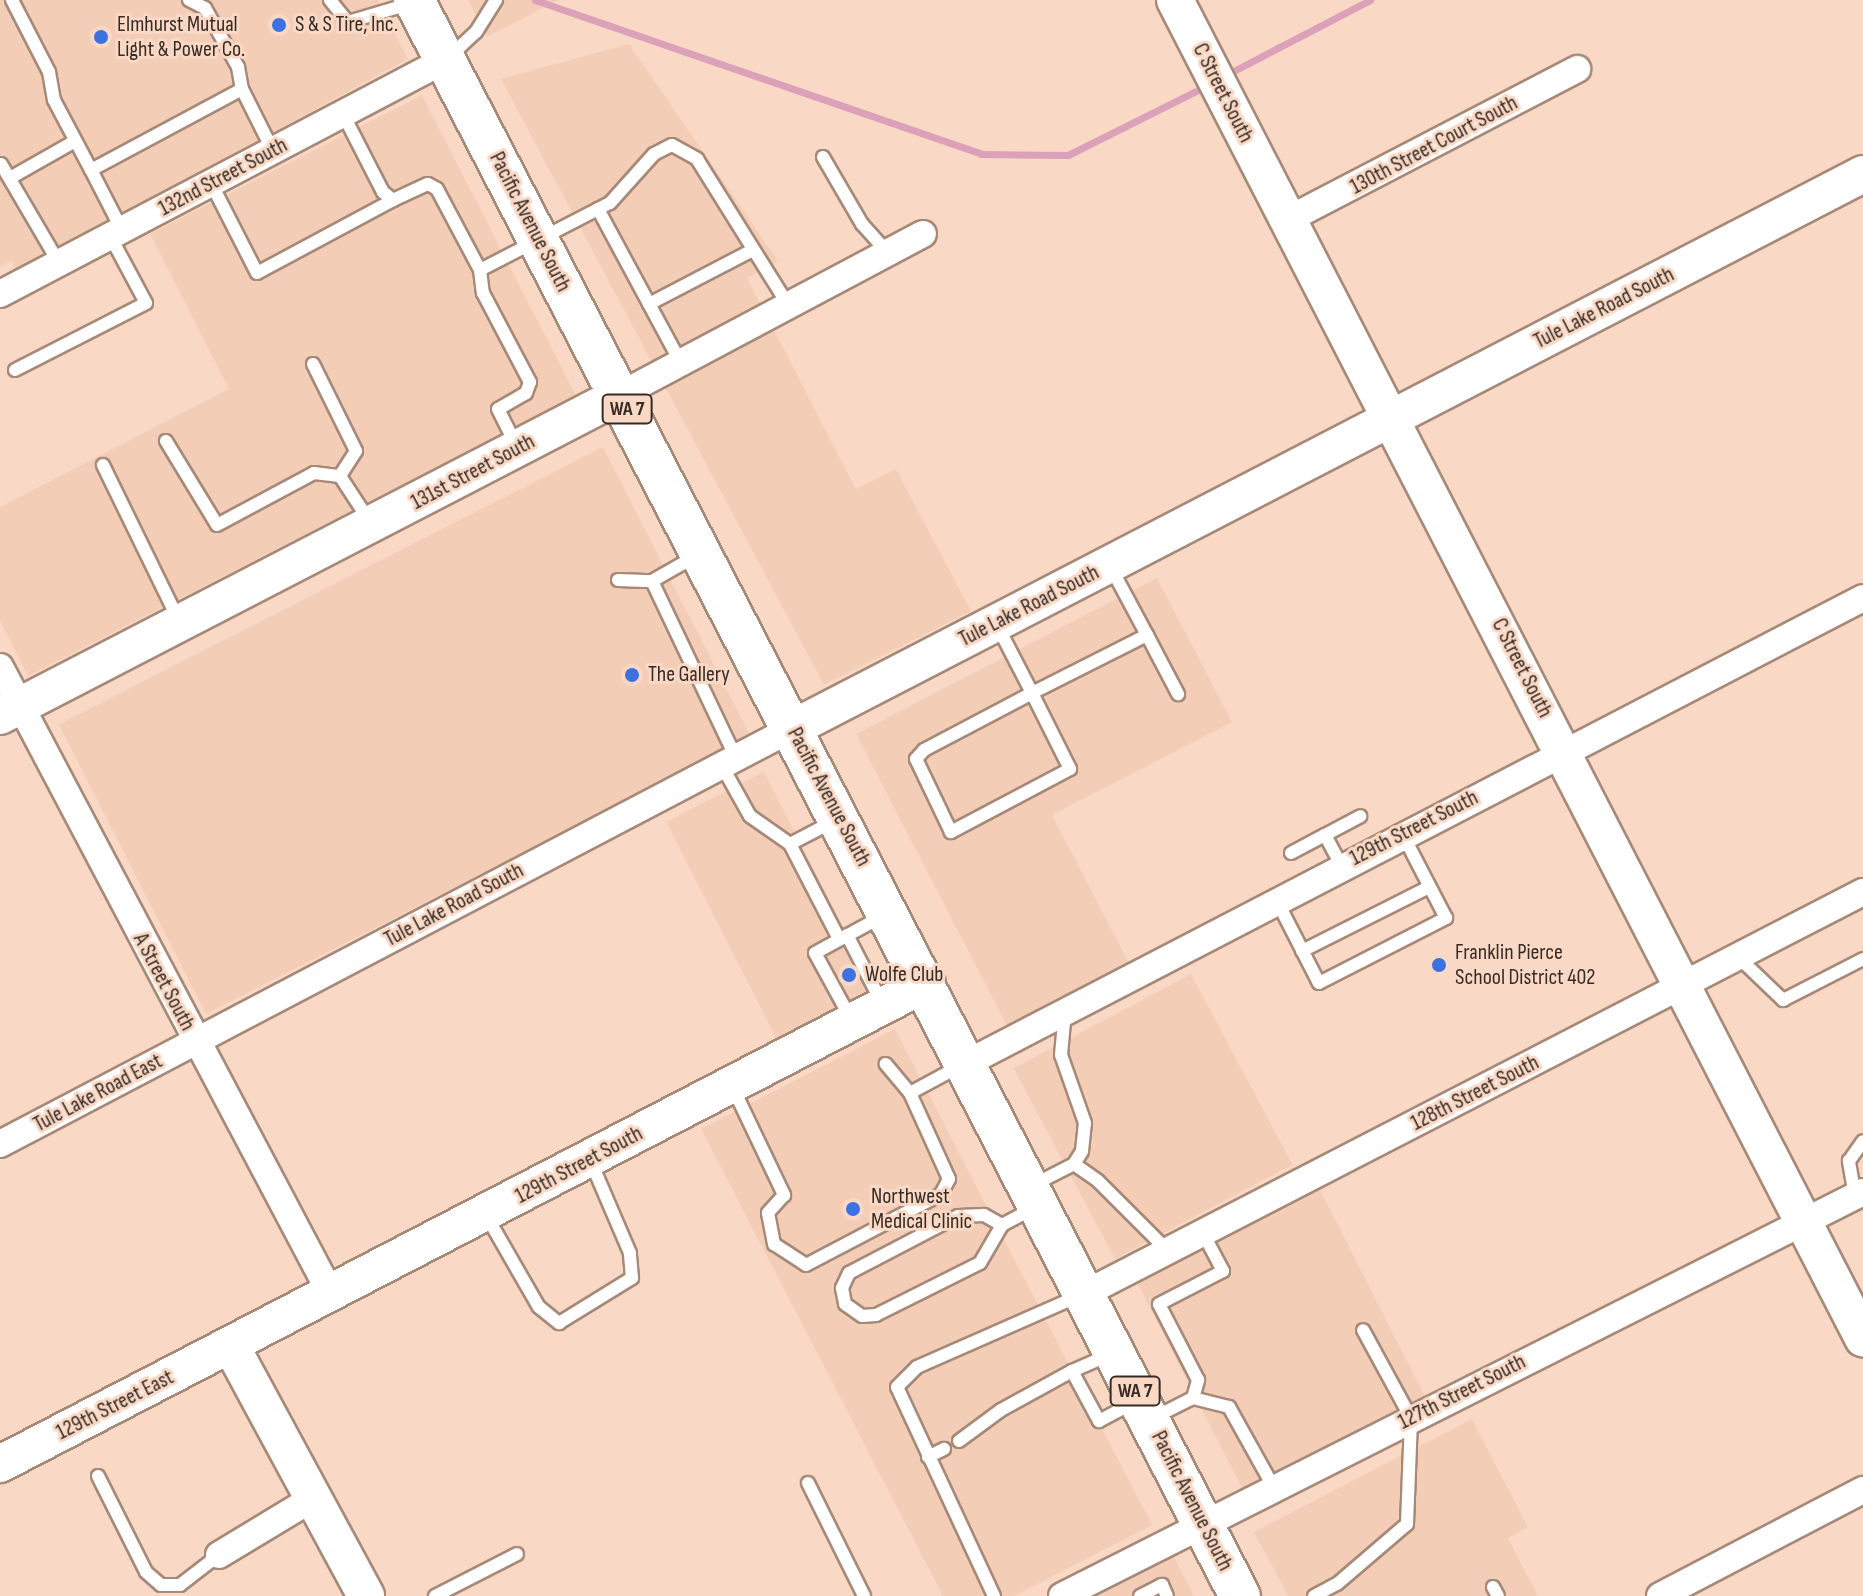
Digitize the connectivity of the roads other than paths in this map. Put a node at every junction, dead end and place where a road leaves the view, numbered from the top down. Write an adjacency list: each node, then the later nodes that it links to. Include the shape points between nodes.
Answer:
1 (12, 0): 11 (lane, via 49,72 54,100)
2 (189, 0): 9 (lane, via 205,8 238,67)
3 (330, 0): 6 (lane, via 348,22)
4 (496, 0): 7 (lane, via 476,32)
5 (1175, 0): 21 (street, C Street South)
6 (414, 1): 7 (main road, Pacific Avenue South / WA 7)
7 (445, 60): 10 (street, 132nd Street South); 24 (main road, Pacific Avenue South / WA 7)
8 (1577, 69): 21 (street, 130th Street Court South)
9 (242, 89): 12 (lane); 15 (lane)
10 (343, 114): 12 (street, 132nd Street South); 19 (lane, via 383,192)
11 (75, 141): 15 (lane); 17 (lane)
12 (273, 151): 18 (street, 132nd Street South)
13 (823, 157): 26 (lane, via 862,224)
14 (1, 164): 17 (lane)
15 (91, 170): 22 (lane)
16 (1863, 174): 36 (street, Tule Lake Road South)
17 (10, 178): 27 (lane)
18 (211, 183): 19 (lane, via 257,273); 22 (street, 132nd Street South)
19 (393, 200): 28 (lane, via 428,184 437,189)
20 (598, 209): 24 (lane); 25 (lane, via 654,154 672,145 697,159); 30 (lane)
21 (1289, 219): 36 (street, C Street South)
22 (116, 233): 27 (street, 132nd Street South); 34 (lane, via 146,303)
23 (923, 234): 26 (street, 131st Street South)
24 (539, 240): 28 (lane); 35 (main road, Pacific Avenue South / WA 7)
25 (751, 251): 30 (lane); 31 (lane)
26 (888, 253): 31 (street, 131st Street South)
27 (59, 263): 29 (street, 132nd Street South)
28 (480, 270): 38 (lane, via 483,293 530,382 526,393 498,409)
29 (0, 294)
30 (649, 304): 32 (lane)
31 (789, 306): 32 (street, 131st Street South)
32 (681, 363): 35 (street, 131st Street South)
33 (313, 364): 40 (lane, via 356,451)
34 (15, 370)
35 (620, 395): 38 (street, 131st Street South); 42 (main road, Pacific Avenue South / WA 7)
36 (1392, 418): 43 (street, Tule Lake Road South); 55 (street, C Street South)
37 (166, 441): 40 (lane, via 217,525 314,473)
38 (518, 448): 41 (street, 131st Street South)
39 (103, 465): 48 (lane)
40 (340, 476): 41 (lane)
41 (372, 524): 48 (street, 131st Street South)
42 (702, 553): 45 (lane); 54 (main road, Pacific Avenue South / WA 7)
43 (1110, 565): 47 (street, Tule Lake Road South); 49 (lane)
44 (618, 580): 45 (lane)
45 (652, 581): 56 (lane)
46 (1863, 598): 55 (street, 129th Street South)
47 (995, 623): 51 (lane); 54 (street, Tule Lake Road South)
48 (181, 624): 53 (street, 131st Street South)
49 (1147, 635): 51 (lane); 52 (lane)
50 (0, 667): 53 (street, A Street South)
51 (1032, 693): 51 (lane, via 916,759 951,832 1070,769)
52 (1178, 694)
53 (10, 710): 76 (street, A Street South)
54 (793, 728): 56 (street, Tule Lake Road South); 58 (main road, Pacific Avenue South / WA 7)
55 (1564, 749): 59 (street, 129th Street South); 73 (street, C Street South)
56 (729, 762): 61 (lane, via 750,816); 76 (street, Tule Lake Road South)
57 (1360, 816): 60 (lane)
58 (840, 818): 61 (lane); 67 (main road, Pacific Avenue South / WA 7)
59 (1402, 834): 63 (street, 129th Street South); 64 (lane)
60 (1325, 835): 62 (lane); 63 (lane)
61 (790, 844): 68 (lane)
62 (1291, 853)
63 (1341, 865): 66 (street, 129th Street South)
64 (1429, 887): 69 (lane); 69 (lane, via 1446,918 1319,983)
65 (1863, 892): 70 (street, 128th Street South)
66 (1276, 899): 69 (lane); 74 (street, 129th Street South)
67 (890, 912): 68 (lane); 72 (main road, Pacific Avenue South / WA 7)
68 (843, 937): 75 (lane); 75 (lane, via 815,953)
69 (1302, 951)
70 (1737, 956): 71 (lane, via 1783,1000); 73 (street, 128th Street South)
71 (1863, 959)
72 (927, 983): 75 (street, 129th Street South); 77 (main road, Pacific Avenue South / WA 7)
73 (1682, 984): 88 (street, C Street South); 90 (street, 128th Street South)
74 (1065, 1010): 77 (street, 129th Street South); 84 (lane, via 1061,1055 1085,1123)
75 (868, 1014): 79 (street, 129th Street South)
76 (196, 1042): 82 (street, Tule Lake Road East); 93 (street, A Street South)
77 (967, 1063): 80 (lane); 86 (main road, Pacific Avenue South / WA 7)
78 (886, 1064): 80 (lane)
79 (731, 1085): 80 (lane, via 784,1195 768,1213 774,1244 806,1265 941,1194 949,1179); 83 (street, 129th Street South)
80 (910, 1093)
81 (1863, 1141): 85 (lane, via 1849,1161)
82 (0, 1144)
83 (590, 1159): 87 (street, 129th Street South); 87 (lane, via 630,1253 632,1278 559,1323 539,1307)
84 (1074, 1164): 86 (lane); 91 (lane)
85 (1859, 1194): 88 (street, 127th Street South)
86 (1035, 1195): 89 (lane); 92 (main road, Pacific Avenue South / WA 7)
87 (485, 1214): 93 (street, 129th Street South)
88 (1804, 1222): 95 (street, C Street South); 101 (street, 127th Street South)
89 (1002, 1225): 89 (lane, via 984,1215 958,1216 849,1273 842,1288 845,1304 862,1316 876,1315 980,1263)
90 (1203, 1233): 91 (street, 128th Street South); 99 (lane, via 1223,1271 1159,1304 1198,1380)
91 (1168, 1251): 92 (street, 128th Street South)
92 (1086, 1293): 97 (main road, Pacific Avenue South / WA 7); 104 (lane, via 1023,1316 905,1376 897,1387)
93 (331, 1294): 96 (street, 129th Street South)
94 (1363, 1330): 101 (lane)
95 (1863, 1338)
96 (231, 1346): 105 (street, 129th Street East); 110 (street)
97 (1115, 1352): 98 (lane); 100 (main road, Pacific Avenue South / WA 7)
98 (1072, 1371): 100 (lane, via 1099,1421); 102 (lane, via 1001,1410)
99 (1193, 1398): 100 (lane); 108 (lane, via 1229,1407)
100 (1144, 1409): 111 (main road, Pacific Avenue South / WA 7)
101 (1411, 1418): 108 (street, 127th Street South); 122 (lane, via 1407,1524 1337,1584)
102 (959, 1441)
103 (944, 1449): 104 (lane)
104 (928, 1457): 118 (lane)
105 (0, 1464)
106 (98, 1476): 113 (lane, via 146,1572 161,1585 193,1578)
107 (808, 1483): 117 (lane)
108 (1274, 1488): 111 (street, 127th Street South)
109 (1863, 1490): 123 (street)
110 (313, 1498): 113 (street); 115 (street)
111 (1203, 1522): 114 (street, 127th Street South); 121 (main road, Pacific Avenue South / WA 7)
112 (517, 1554): 116 (lane)
113 (219, 1555)
114 (1076, 1593)
115 (366, 1596)
116 (435, 1596)
117 (864, 1596)
118 (994, 1596)
119 (1140, 1596): 120 (lane, via 1162,1585)
120 (1167, 1596)
121 (1240, 1596)
122 (1314, 1596)
123 (1660, 1596)

